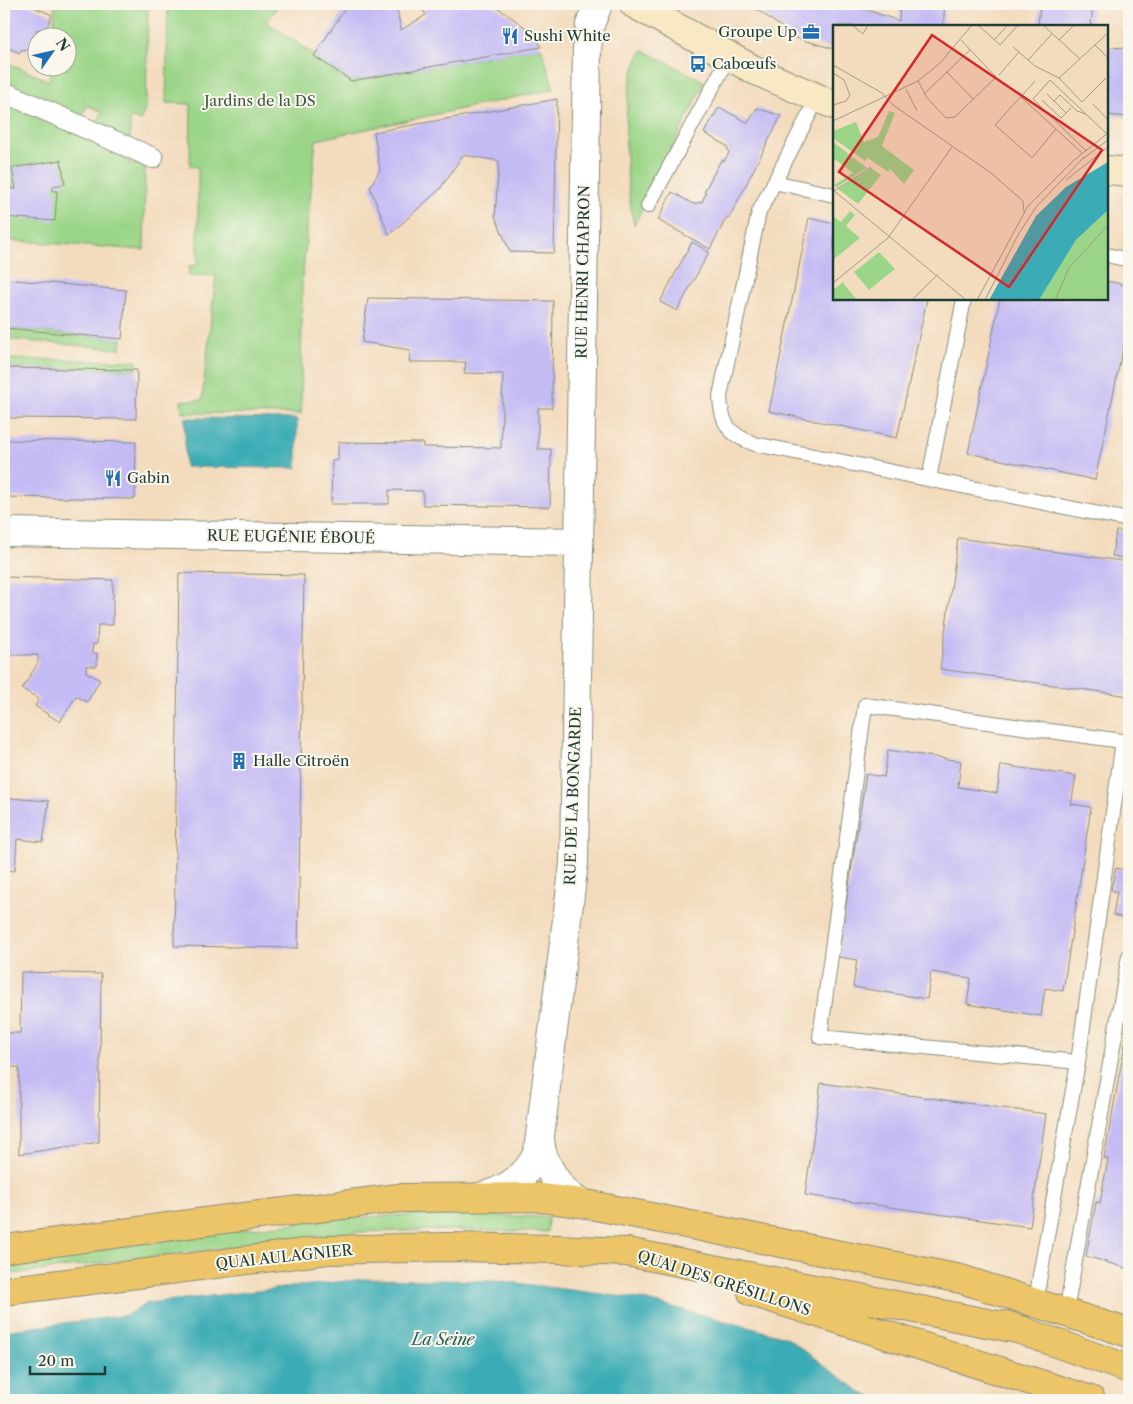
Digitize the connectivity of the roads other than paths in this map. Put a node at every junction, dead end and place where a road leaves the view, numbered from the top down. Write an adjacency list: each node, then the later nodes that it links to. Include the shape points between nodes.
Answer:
1 (634, 4): 3 (main road)
2 (594, 14): 18 (street, RUE HENRI CHAPRON, via 587,59)
3 (729, 57): 5 (main road); 11 (lane)
4 (4, 92): 6 (street)
5 (826, 102): 9 (lane)
6 (153, 158)
7 (1108, 170): 8 (main road)
8 (1129, 172)
9 (774, 182): 10 (lane); 15 (lane, via 759,212 720,396 720,414 729,429 741,439 755,444)
10 (833, 195)
11 (648, 206)
12 (1108, 255): 13 (lane)
13 (1129, 260)
14 (964, 300): 15 (lane)
15 (929, 480): 16 (lane)
16 (1129, 520)
17 (4, 532): 18 (street, RUE EUGÉNIE ÉBOUÉ)
18 (578, 542): 22 (street, RUE DE LA BONGARDE, via 574,862)
19 (1126, 742): 21 (lane); 21 (lane, via 865,705 820,1038)
20 (1129, 956): 30 (lane)
21 (1078, 1062): 29 (lane)
22 (540, 1138): 23 (street, RUE DE LA BONGARDE, via 536,1155 516,1180 500,1190); 24 (street, RUE DE LA BONGARDE, via 541,1149 554,1174 568,1194)
23 (476, 1197): 24 (main road, via 534,1197); 26 (main road, via 399,1198)
24 (581, 1203): 25 (main road)
25 (737, 1233): 29 (main road, via 961,1280); 31 (main road, QUAI DES GRÉSILLONS)
26 (4, 1249)
27 (627, 1252): 28 (main road, QUAI AULAGNIER, via 446,1247 327,1250); 31 (main road, QUAI DES GRÉSILLONS); 34 (main road, QUAI DES GRÉSILLONS)
28 (4, 1292)
29 (1037, 1303): 30 (main road)
30 (1066, 1312): 32 (main road)
31 (1022, 1330): 33 (main road, QUAI DES GRÉSILLONS)
32 (1129, 1333)
33 (1129, 1369)
34 (1091, 1400)

